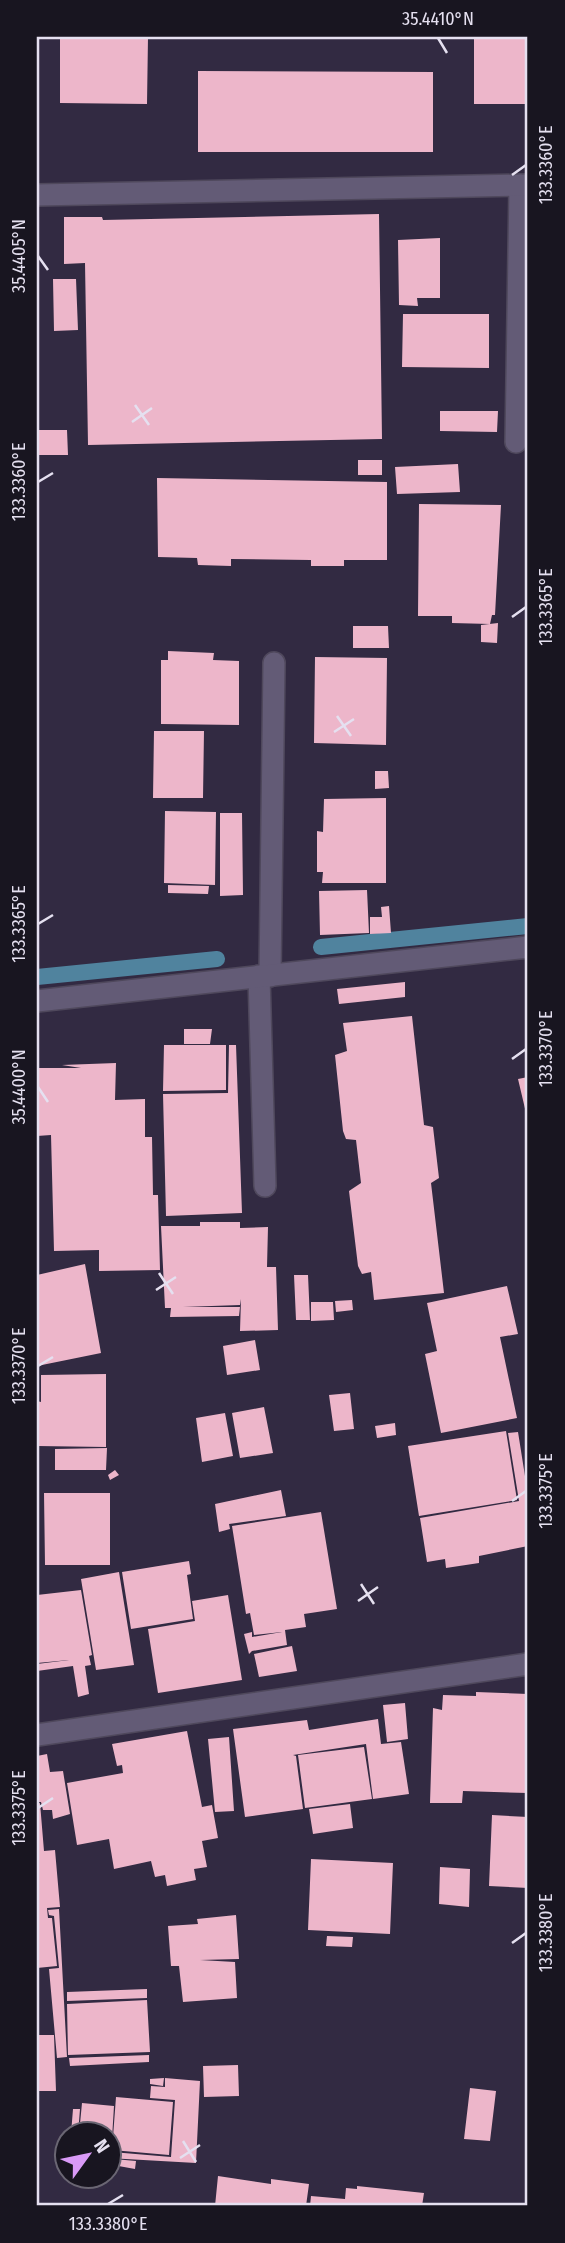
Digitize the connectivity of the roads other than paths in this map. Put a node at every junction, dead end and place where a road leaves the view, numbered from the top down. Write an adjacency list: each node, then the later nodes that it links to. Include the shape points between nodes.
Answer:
1 (524, 185): 2 (street); 3 (street)
2 (37, 195)
3 (516, 442)
4 (274, 663): 6 (street)
5 (528, 947): 6 (street)
6 (264, 976): 7 (street); 8 (street)
7 (37, 1001)
8 (265, 1186)
9 (528, 1664): 10 (street)
10 (37, 1735)

